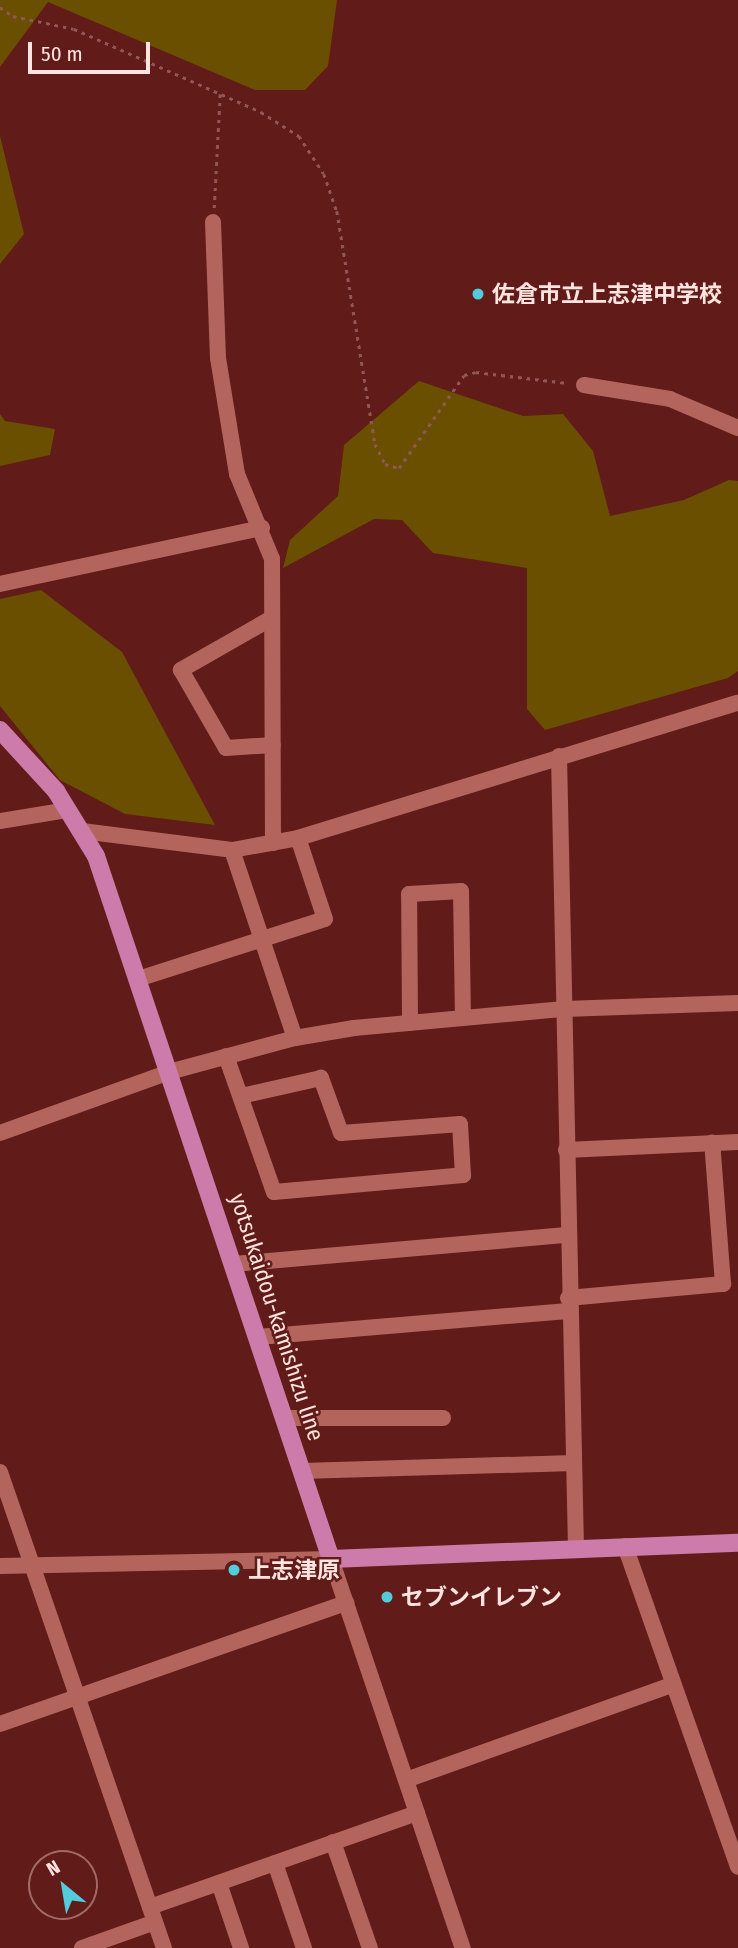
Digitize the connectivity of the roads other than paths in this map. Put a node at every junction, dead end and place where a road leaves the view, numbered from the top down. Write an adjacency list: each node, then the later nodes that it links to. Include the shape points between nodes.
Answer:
1 (213, 222): 4 (street, via 218,358 237,474)
2 (584, 385): 3 (street, via 670,399)
3 (738, 428)
4 (262, 528): 5 (street); 6 (street, via 272,559)
5 (0, 584)
6 (272, 618): 9 (street); 9 (street, via 181,670 226,748)
7 (738, 703): 10 (street)
8 (0, 730): 11 (main road, yotsukaidou-kamishizu line)
9 (273, 745): 15 (street)
10 (559, 756): 14 (street); 20 (street)
11 (68, 810): 12 (street); 13 (main road, yotsukaidou-kamishizu line)
12 (0, 821)
13 (82, 831): 16 (street); 18 (main road, yotsukaidou-kamishizu line, via 96,856)
14 (298, 838): 15 (street); 17 (street, via 324,919)
15 (273, 843): 16 (street)
16 (232, 850): 17 (street)
17 (262, 941): 18 (street); 23 (street)
18 (138, 979): 25 (main road, yotsukaidou-kamishizu line)
19 (738, 1003): 20 (street)
20 (564, 1009): 21 (street); 30 (street)
21 (463, 1018): 22 (street); 22 (street, via 461,891 409,894)
22 (410, 1023): 23 (street)
23 (295, 1038): 24 (street)
24 (226, 1056): 25 (street); 26 (street)
25 (169, 1072): 27 (street); 32 (main road, yotsukaidou-kamishizu line)
26 (241, 1096): 26 (street, via 274,1192 463,1175 460,1124 341,1133 321,1078)
27 (0, 1133)
28 (712, 1142): 29 (street); 30 (street); 33 (street, via 723,1284)
29 (738, 1142)
30 (566, 1150): 31 (street)
31 (567, 1236): 32 (street); 33 (street)
32 (234, 1264): 34 (main road, yotsukaidou-kamishizu line)
33 (568, 1304): 34 (street); 37 (street)
34 (258, 1337): 35 (main road, yotsukaidou-kamishizu line)
35 (284, 1418): 36 (street); 38 (main road, yotsukaidou-kamishizu line)
36 (443, 1418)
37 (574, 1462): 38 (street); 42 (street)
38 (302, 1471): 43 (main road, yotsukaidou-kamishizu line)
39 (0, 1472): 44 (street)
40 (738, 1543): 41 (main road)
41 (625, 1546): 42 (main road); 47 (street)
42 (576, 1548): 43 (main road)
43 (331, 1559): 44 (street); 46 (street)
44 (32, 1565): 45 (street); 48 (street)
45 (0, 1566)
46 (346, 1603): 48 (street); 50 (street)
47 (672, 1685): 50 (street); 54 (street)
48 (78, 1697): 49 (street); 56 (street)
49 (0, 1724)
50 (406, 1780): 51 (street)
51 (417, 1813): 52 (street); 62 (street)
52 (333, 1842): 53 (street); 61 (street)
53 (275, 1863): 55 (street); 60 (street)
54 (738, 1867)
55 (219, 1883): 56 (street); 59 (street)
56 (153, 1914): 57 (street); 58 (street)
57 (82, 1948)
58 (164, 1948)
59 (241, 1948)
60 (304, 1948)
61 (370, 1948)
62 (463, 1948)

